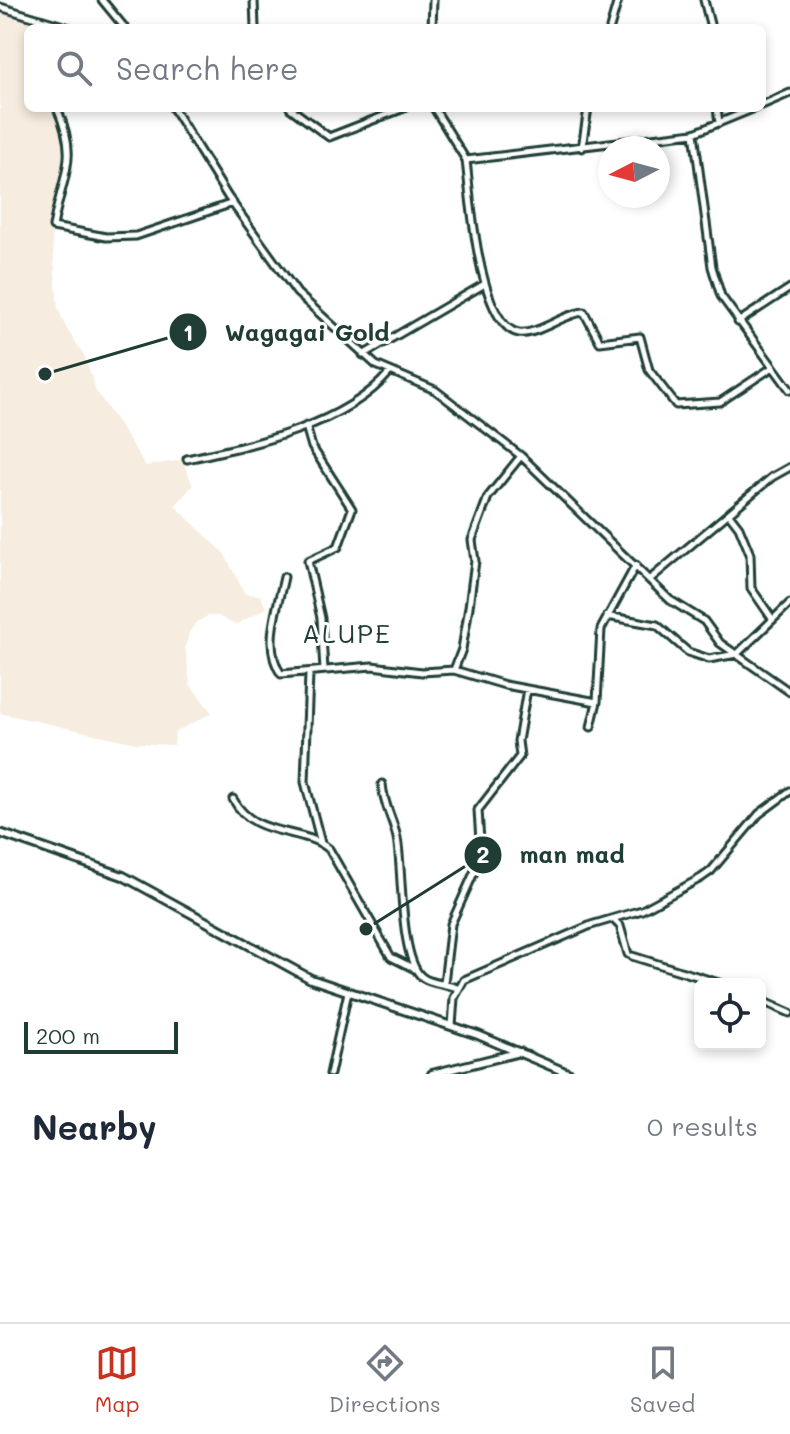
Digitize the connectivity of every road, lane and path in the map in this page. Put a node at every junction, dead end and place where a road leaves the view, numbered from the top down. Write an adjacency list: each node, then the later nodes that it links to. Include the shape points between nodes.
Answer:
1 (102, 0): 8 (street)
2 (254, 0): 9 (street)
3 (433, 0): 10 (street)
4 (618, 0): 11 (street)
5 (704, 0): 12 (street)
6 (0, 7): 7 (street)
7 (41, 24)
8 (122, 24)
9 (255, 24)
10 (432, 24)
11 (611, 24)
12 (710, 24)
13 (790, 93): 14 (street)
14 (766, 103)
15 (59, 112): 27 (street, via 70,156 53,227 106,237 136,236)
16 (176, 112): 27 (street)
17 (295, 112): 18 (street, via 329,137)
18 (394, 112)
19 (436, 112): 26 (street)
20 (587, 112): 25 (street)
21 (718, 112): 23 (street)
22 (745, 112): 23 (street)
23 (719, 123): 24 (street)
24 (694, 133): 25 (street); 30 (street, via 712,267 721,296)
25 (582, 148): 26 (street)
26 (466, 160): 28 (street)
27 (233, 203): 31 (street, via 297,293)
28 (483, 285): 31 (street); 32 (street, via 500,316 518,333 579,312 587,316 600,342 640,337 649,370 676,405 720,402)
29 (790, 288): 30 (street)
30 (738, 322): 32 (street)
31 (363, 355): 33 (street)
32 (773, 367): 34 (street)
33 (389, 373): 35 (street, via 370,391); 36 (street, via 435,390)
34 (790, 390)
35 (306, 426): 37 (street); 47 (street, via 312,447 352,509 338,547 308,561 321,618)
36 (521, 456): 40 (street); 48 (street, via 488,497 472,540 469,607)
37 (187, 459)
38 (790, 467): 39 (street)
39 (729, 514): 42 (street); 45 (street, via 750,554 751,588)
40 (636, 565): 42 (street); 44 (street)
41 (284, 577): 49 (street, via 273,612 272,659 281,674)
42 (649, 580): 46 (street, via 704,621 720,643)
43 (790, 603): 45 (street)
44 (607, 616): 46 (street, via 657,625 688,652 709,659); 52 (street, via 600,637)
45 (771, 617): 46 (street)
46 (737, 654): 51 (street)
47 (324, 670): 48 (street); 49 (street)
48 (454, 670): 50 (street)
49 (309, 674): 58 (street, via 305,782)
50 (527, 689): 52 (street); 64 (street, via 520,756 478,810 481,857 451,924)
51 (790, 692)
52 (597, 702): 53 (street)
53 (591, 727)
54 (382, 784): 62 (street, via 386,813 397,837 401,901)
55 (790, 791): 59 (street, via 759,814 711,871)
56 (233, 799): 58 (street, via 250,819)
57 (0, 833): 66 (street, via 123,876 276,962)
58 (321, 843): 62 (street, via 345,872 391,957)
59 (624, 916): 60 (street); 61 (street)
60 (613, 919): 61 (street); 65 (street, via 502,962)
61 (620, 926): 63 (street, via 630,955)
62 (415, 969): 64 (street, via 430,982)
63 (703, 978)
64 (444, 983): 65 (street)
65 (457, 988): 69 (street)
66 (348, 992): 69 (street); 71 (street)
67 (766, 1003): 68 (street)
68 (790, 1013)
69 (452, 1026): 70 (street)
70 (520, 1052): 72 (street); 73 (street)
71 (330, 1074)
72 (432, 1074)
73 (570, 1074)

